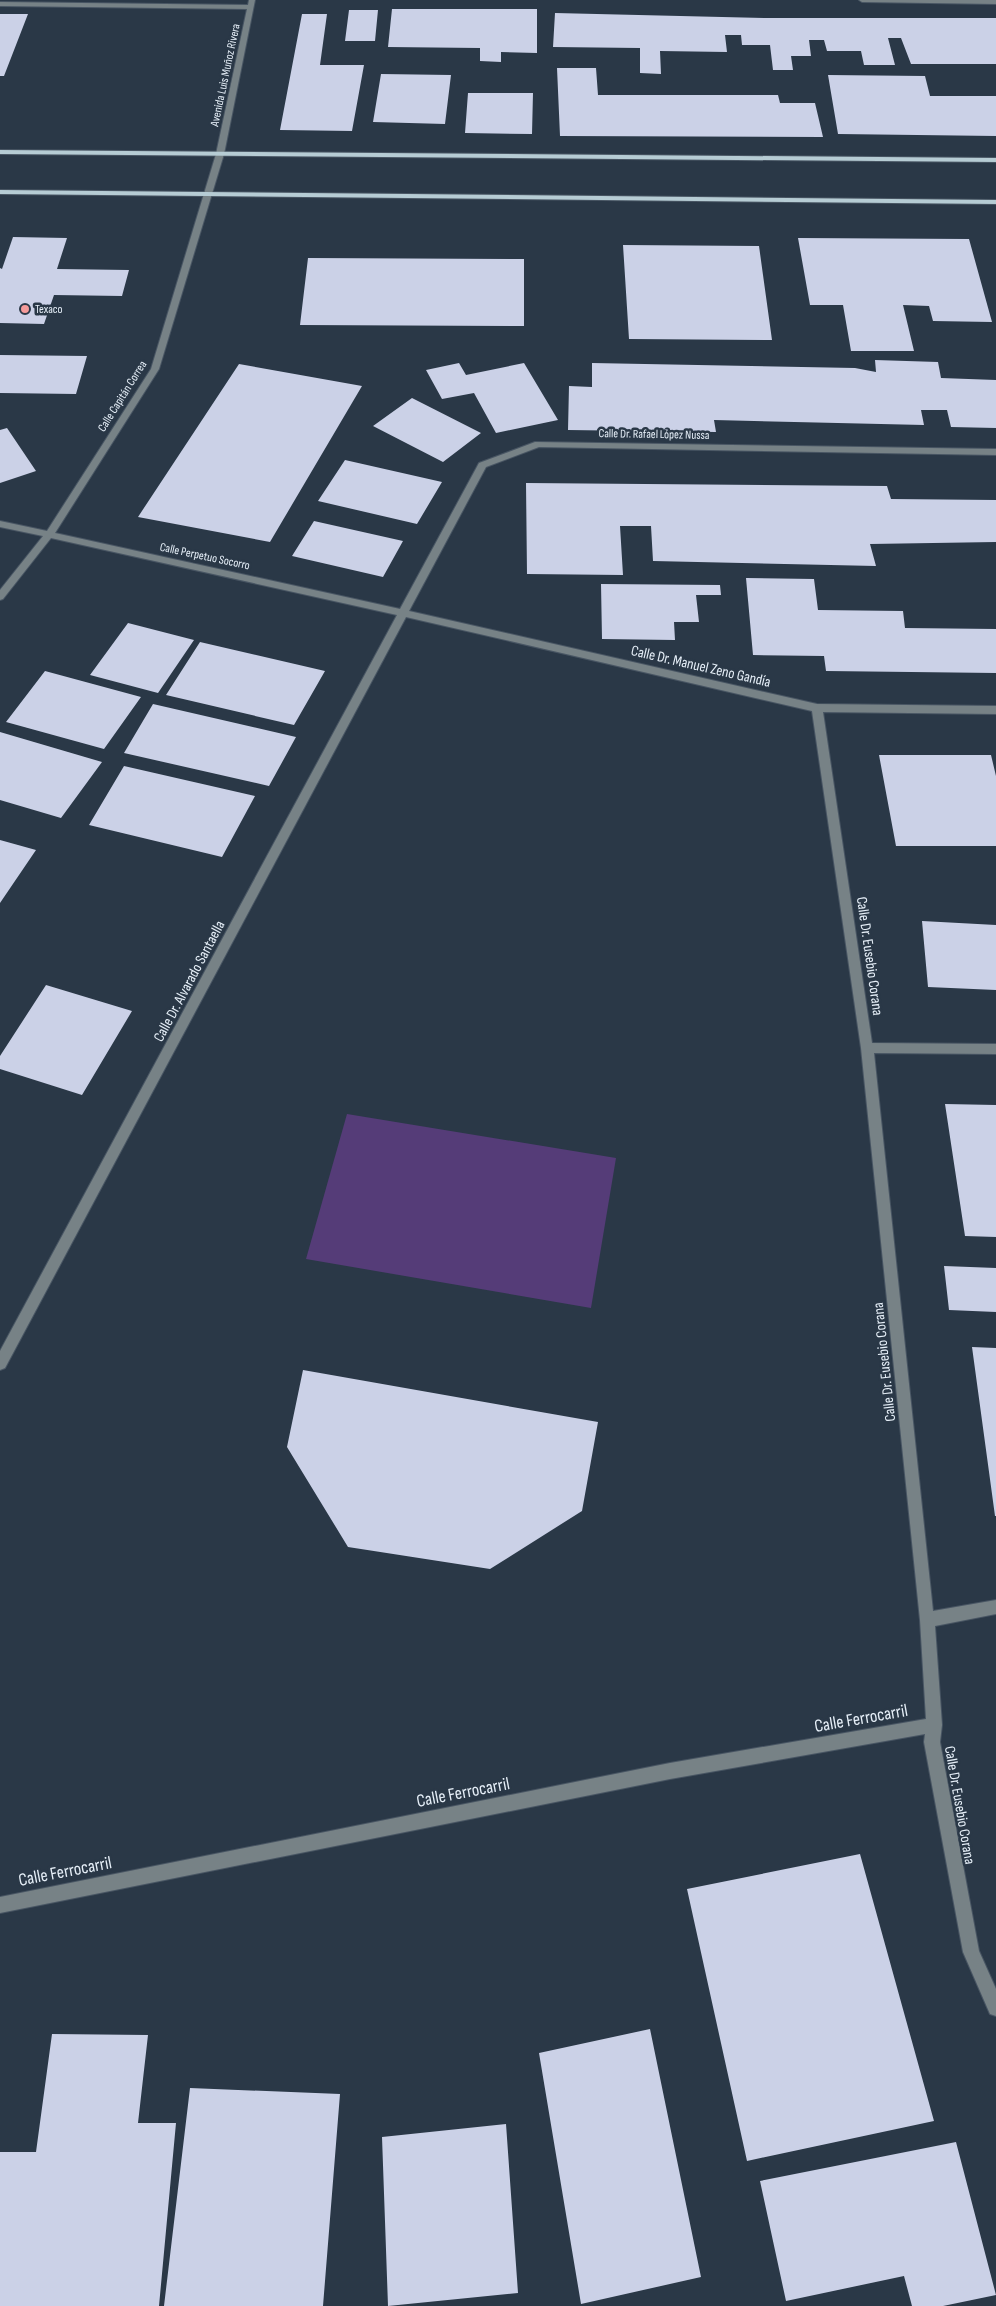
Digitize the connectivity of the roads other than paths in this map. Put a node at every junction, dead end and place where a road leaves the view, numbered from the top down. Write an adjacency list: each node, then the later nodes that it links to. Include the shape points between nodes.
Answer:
1 (862, 0): 2 (street)
2 (981, 1): 4 (street)
3 (22, 2): 5 (street); 6 (street)
4 (996, 2)
5 (251, 3): 8 (street, Avenida Luis Muñoz Rivera)
6 (0, 4)
7 (0, 152): 8 (main road)
8 (220, 154): 9 (main road); 11 (street, Calle Capitán Correa)
9 (996, 160)
10 (0, 192): 11 (main road)
11 (208, 193): 12 (main road); 15 (street, Calle Capitán Correa, via 155,369)
12 (996, 202)
13 (996, 452): 17 (street, Calle Dr. Rafael López Nussa, via 538,444 482,465)
14 (0, 524): 15 (street, Calle Perpetuo Socorro)
15 (50, 535): 16 (street, Calle Capitán Correa); 17 (street, Calle Perpetuo Socorro)
16 (0, 597)
17 (404, 613): 18 (street, Calle Dr. Manuel Zeno Gandía); 22 (street, Calle Dr. Alvarado Santaella)
18 (817, 708): 19 (street, Calle Dr. Manuel Zeno Gandía); 20 (street, Calle Dr. Eusebio Corana)
19 (996, 710)
20 (867, 1048): 21 (street); 24 (street, Calle Dr. Eusebio Corana)
21 (996, 1050)
22 (0, 1364)
23 (996, 1607): 24 (street)
24 (927, 1620): 25 (street, Calle Dr. Eusebio Corana)
25 (934, 1725): 26 (street, Calle Ferrocarril, via 670,1771); 27 (street, Calle Dr. Eusebio Corana, via 932,1742 971,1952)
26 (0, 1905)
27 (996, 2008)

